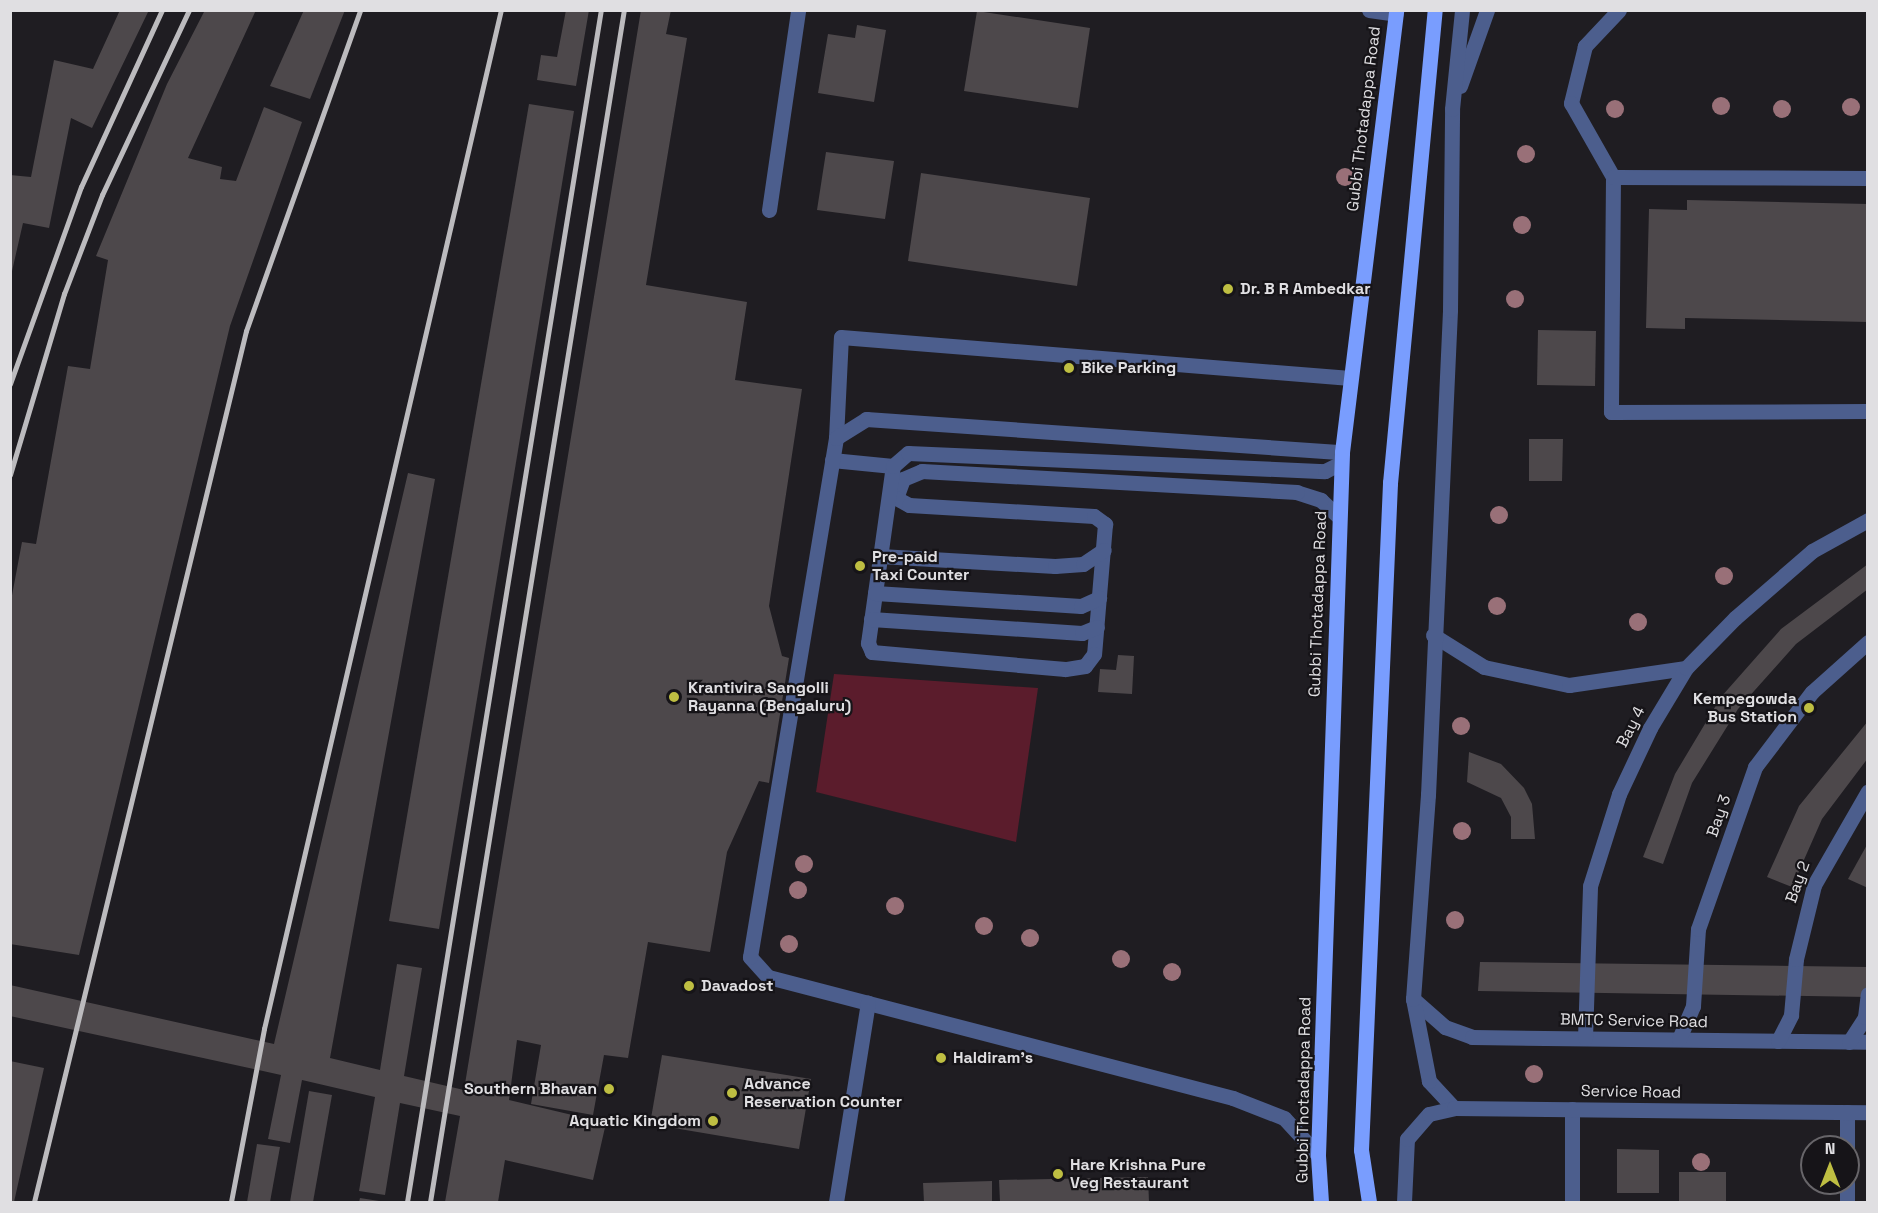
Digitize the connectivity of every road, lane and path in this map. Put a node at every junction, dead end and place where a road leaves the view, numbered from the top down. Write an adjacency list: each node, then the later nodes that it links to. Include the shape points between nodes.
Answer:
1 (798, 10): 11 (lane)
2 (1369, 10): 7 (lane)
3 (1434, 10): 46 (main road, via 1390,483 1361,1150)
4 (1462, 10): 8 (lane)
5 (1487, 10): 8 (lane)
6 (1619, 10): 9 (lane, via 1585,46 1571,103)
7 (1396, 12): 12 (main road, Gubbi Thotadappa Road)
8 (1452, 109): 26 (lane, via 1450,309)
9 (1613, 177): 10 (lane); 13 (lane, via 1611,412)
10 (1868, 178)
11 (769, 210)
12 (1350, 378): 14 (lane, via 841,338); 15 (main road, Gubbi Thotadappa Road)
13 (1868, 411)
14 (836, 438): 15 (lane, via 867,419); 16 (lane)
15 (1341, 458): 17 (lane, via 1325,471 928,450 908,453); 18 (main road, Gubbi Thotadappa Road)
16 (832, 460): 17 (lane); 32 (lane, via 750,957 768,976)
17 (893, 466): 21 (lane)
18 (1339, 517): 20 (lane, via 1320,500 1297,492 922,471 903,479 897,498 909,505 1094,516 1105,524); 43 (main road, Gubbi Thotadappa Road)
19 (1868, 520): 28 (lane, Bay 4, via 1812,551)
20 (1104, 550): 21 (lane, via 1083,564 1055,566); 23 (lane)
21 (880, 556): 22 (lane)
22 (875, 593): 23 (lane, via 1081,606); 24 (lane)
23 (1099, 598): 25 (lane)
24 (871, 619): 25 (lane, via 1082,633); 25 (lane, via 867,643 872,652 1065,669 1085,666 1094,654)
25 (1097, 627)
26 (1433, 635): 28 (lane, via 1484,667 1569,686); 31 (lane)
27 (1868, 642): 34 (lane, Bay 3, via 1812,692 1755,767 1698,928 1693,1006)
28 (1686, 668): 33 (lane, Bay 4, via 1619,794 1590,886)
29 (1868, 791): 35 (lane, Bay 2, via 1814,885 1796,959 1793,997)
30 (1868, 994): 36 (lane, via 1865,1017)
31 (1413, 999): 33 (lane, BMTC Service Road, via 1445,1027 1472,1037); 38 (lane, via 1429,1082)
32 (868, 1003): 43 (lane, via 1233,1098 1284,1118); 44 (lane)
33 (1585, 1038): 34 (lane, BMTC Service Road)
34 (1679, 1039): 35 (lane, BMTC Service Road)
35 (1778, 1041): 36 (lane, BMTC Service Road)
36 (1848, 1042): 37 (lane, BMTC Service Road)
37 (1868, 1042)
38 (1454, 1108): 39 (lane, Service Road); 47 (lane, Service Road, via 1429,1114 1407,1139)
39 (1572, 1109): 40 (lane, Service Road); 48 (lane)
40 (1847, 1112): 41 (lane, Service Road); 42 (lane)
41 (1868, 1112)
42 (1847, 1135)
43 (1318, 1155): 45 (main road, Gubbi Thotadappa Road)
44 (836, 1203)
45 (1322, 1203)
46 (1369, 1203)
47 (1404, 1203)
48 (1572, 1203)

